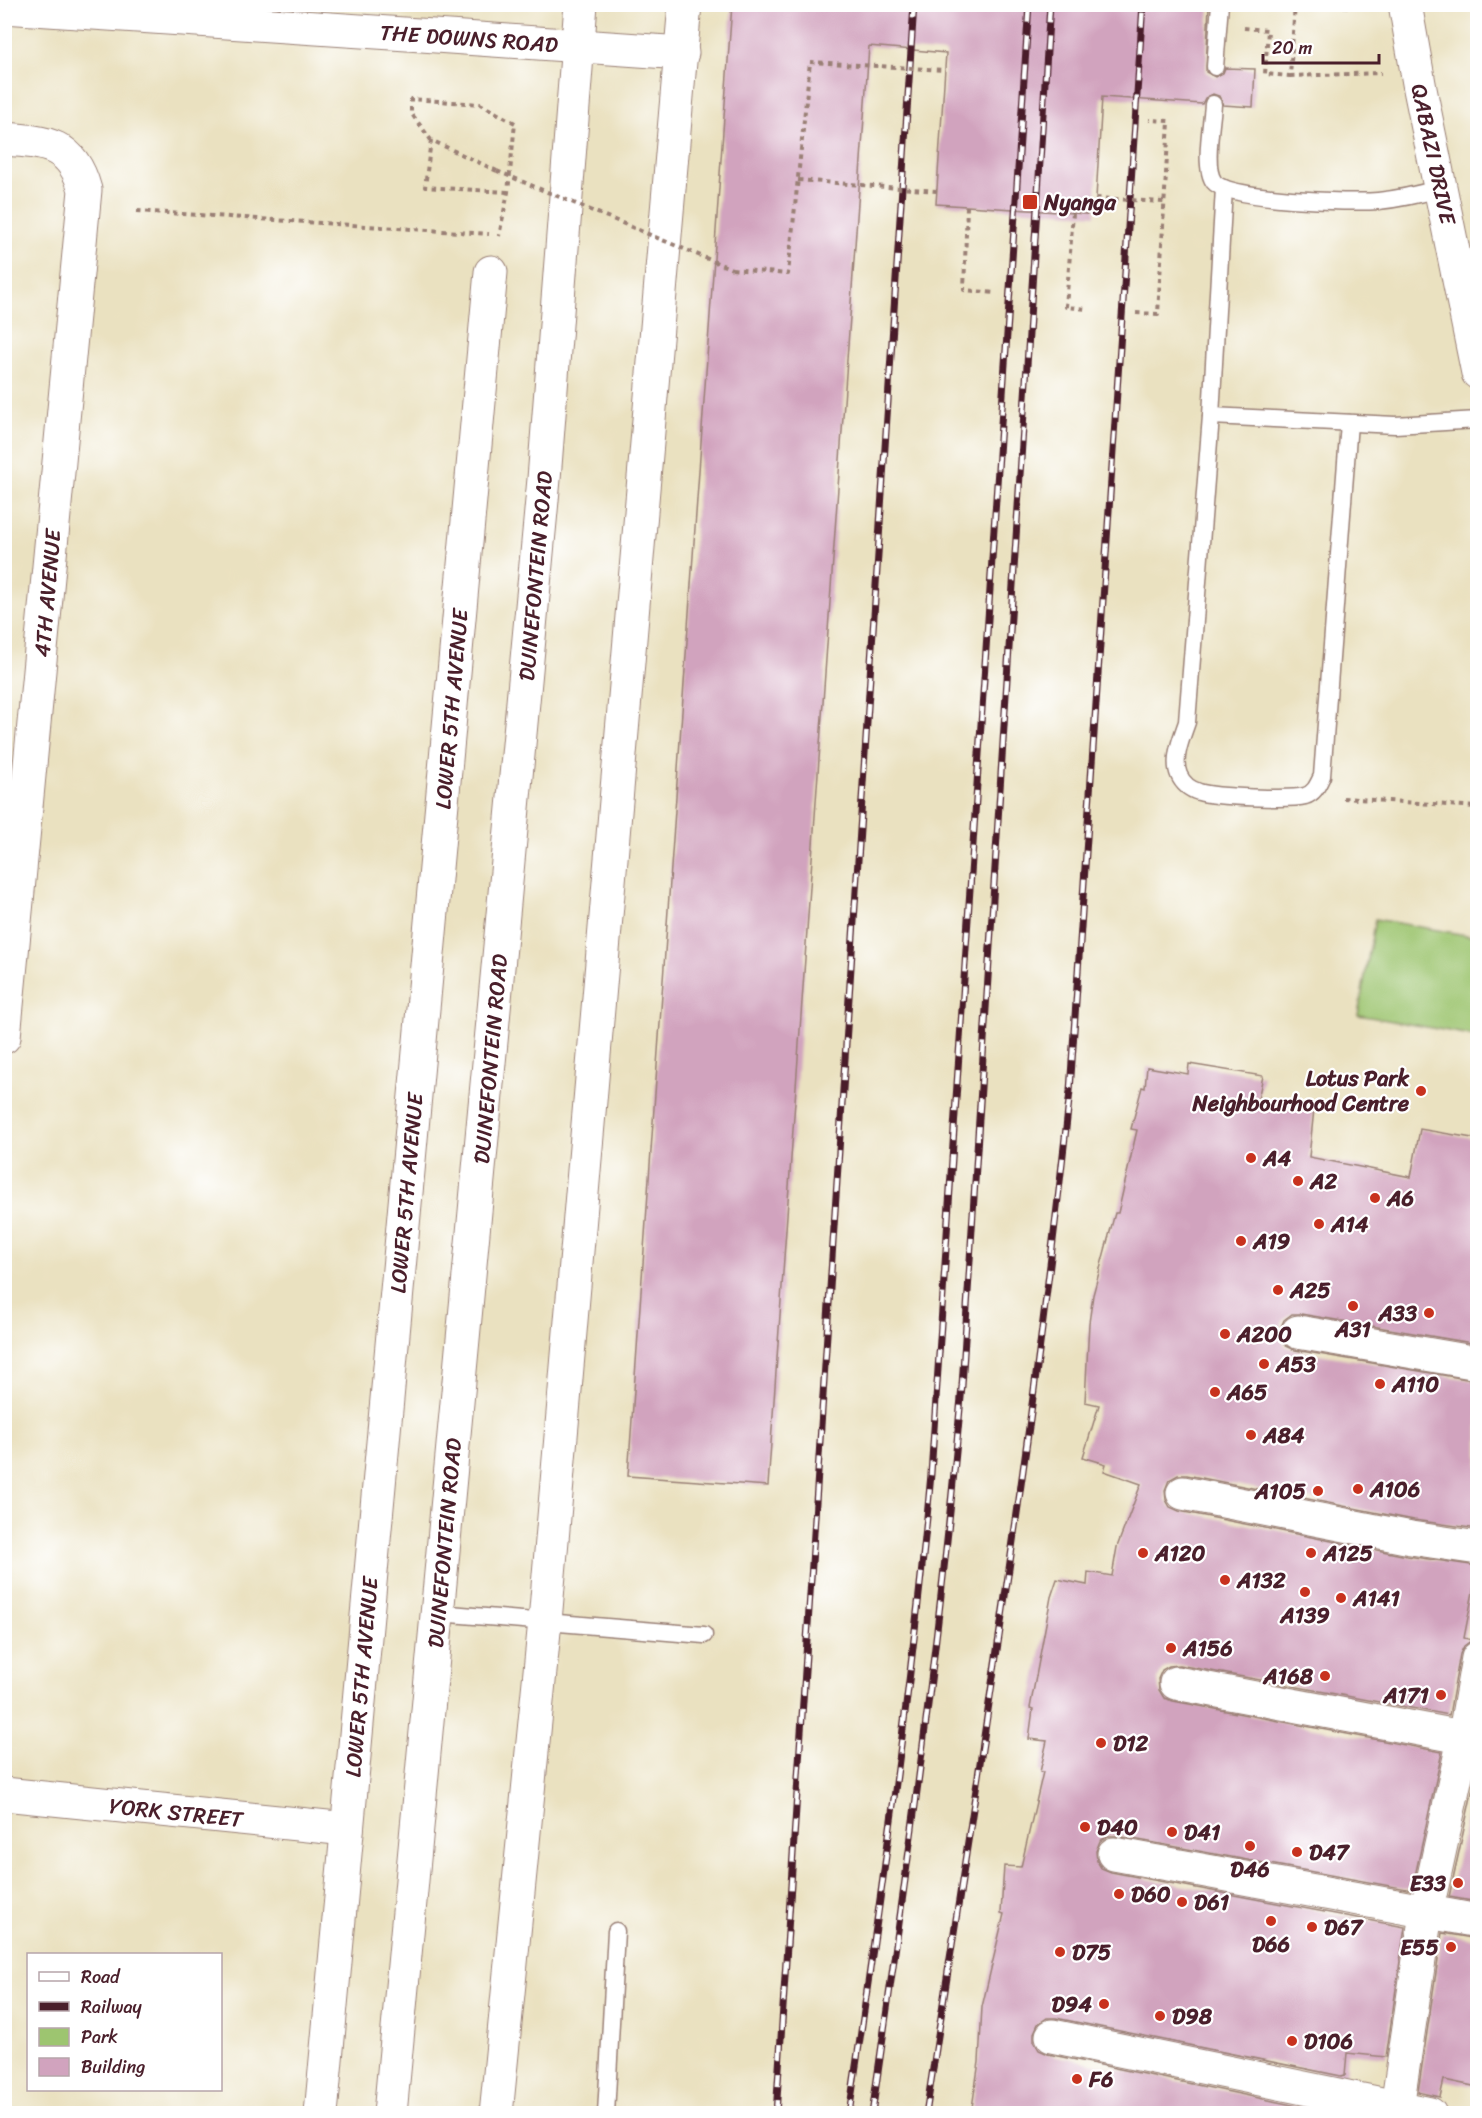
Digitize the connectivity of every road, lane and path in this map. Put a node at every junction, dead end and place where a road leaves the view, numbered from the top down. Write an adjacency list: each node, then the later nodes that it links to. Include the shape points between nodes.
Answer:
1 (581, 4): 10 (street, DUINEFONTEIN ROAD)
2 (685, 4): 11 (street)
3 (1220, 4): 12 (lane)
4 (1295, 4): 15 (path)
5 (1316, 4): 8 (path)
6 (1406, 4): 22 (street, QABAZI DRIVE)
7 (4, 7): 10 (street, THE DOWNS ROAD)
8 (1372, 8)
9 (1242, 37): 15 (path, via 1242,28 1268,30 1265,74)
10 (578, 46): 11 (street, THE DOWNS ROAD); 46 (street, DUINEFONTEIN ROAD, via 544,479)
11 (682, 53): 47 (street)
12 (1215, 68)
13 (945, 70): 20 (path, bridge, via 810,62)
14 (1382, 73): 15 (path)
15 (1290, 76)
16 (1213, 104): 21 (lane, via 1210,172 1215,183)
17 (1149, 120): 26 (path, via 1169,121)
18 (4, 139): 41 (street, 4TH AVENUE, via 34,141 68,154 80,169 85,190)
19 (431, 140): 20 (path, bridge, via 732,269 788,274); 24 (path, via 425,187); 24 (path, via 411,113 411,99 480,104 515,123)
20 (798, 180): 23 (path, bridge)
21 (1224, 188): 22 (lane, via 1253,195 1328,201 1376,201); 36 (lane)
22 (1441, 188): 35 (street, QABAZI DRIVE)
23 (937, 191)
24 (508, 192): 30 (path)
25 (1096, 198): 26 (path, bridge)
26 (1164, 202): 34 (path, via 1158,314)
27 (967, 206): 32 (path, via 964,290)
28 (136, 211): 30 (path)
29 (1073, 213): 33 (path, via 1066,307)
30 (499, 234): 31 (path)
31 (491, 272): 53 (street, LOWER 5TH AVENUE)
32 (996, 293)
33 (1088, 309)
34 (1136, 313)
35 (1478, 373)
36 (1211, 416): 38 (lane); 39 (lane, via 1187,722 1176,759 1178,774 1186,786 1200,793)
37 (1478, 420): 38 (lane, via 1395,425)
38 (1349, 423): 39 (lane, via 1322,776 1317,788)
39 (1307, 795): 40 (path)
40 (1478, 807)
41 (4, 1037)
42 (1298, 1332): 43 (street)
43 (1478, 1363)
44 (1183, 1493): 45 (street)
45 (1478, 1548)
46 (438, 1612): 47 (lane); 61 (street, DUINEFONTEIN ROAD)
47 (545, 1622): 48 (lane); 62 (street)
48 (704, 1635)
49 (1478, 1658): 51 (street)
50 (1176, 1683): 51 (street)
51 (1471, 1740): 55 (street)
52 (4, 1794): 53 (street, YORK STREET)
53 (347, 1829): 60 (street, LOWER 5TH AVENUE)
54 (1114, 1854): 55 (street)
55 (1426, 1912): 56 (street); 59 (street)
56 (1478, 1921)
57 (616, 1931): 63 (lane)
58 (1052, 2036): 59 (street)
59 (1397, 2110): 64 (street)
60 (321, 2114)
61 (390, 2114)
62 (496, 2114)
63 (606, 2114)
64 (1430, 2114)

